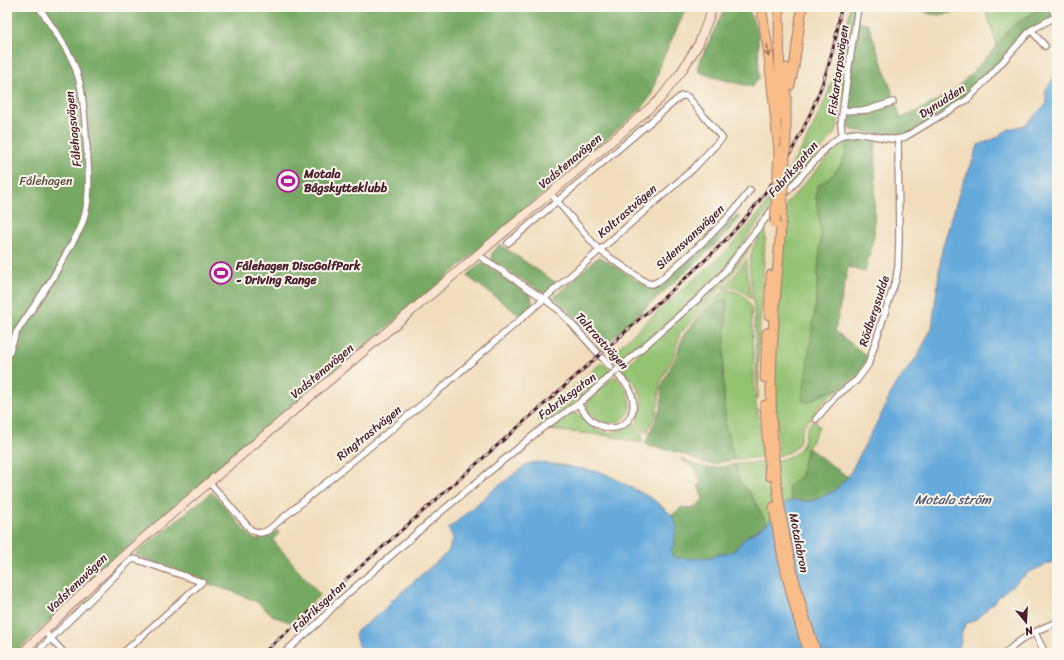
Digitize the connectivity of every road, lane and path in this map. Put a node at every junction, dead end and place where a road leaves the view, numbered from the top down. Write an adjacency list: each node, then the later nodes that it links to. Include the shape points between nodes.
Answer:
1 (39, 7): 26 (street, Fålehagsvägen, via 73,61 80,82 89,194 80,229 52,279 16,333)
2 (712, 7): 20 (main road, Vadstenavägen, via 699,43 660,99)
3 (760, 7): 18 (highway, one-way to 18, via 768,48)
4 (779, 7): 18 (highway)
5 (785, 7): 12 (highway)
6 (802, 7): 12 (highway)
7 (858, 7): 14 (street, Fiskartorpsvägen)
8 (1051, 7): 9 (street)
9 (1056, 17): 10 (street, Dynudden)
10 (1031, 30): 11 (street); 17 (street, Dynudden, via 968,99)
11 (1045, 46)
12 (787, 98): 29 (highway, bridge)
13 (894, 102): 14 (street, via 867,110)
14 (842, 112): 15 (street, Fiskartorpsvägen)
15 (842, 135): 17 (street, via 857,133); 27 (street, Fabriksgatan, bridge, via 827,147 793,184 722,275)
16 (722, 138): 21 (street, Vadstenavägen, via 686,96 678,98); 23 (street, Koltrastvägen, via 702,160)
17 (898, 140): 28 (street, Rödbergsudde, via 899,239 896,279 868,365 857,380 836,396)
18 (779, 151): 29 (highway, bridge, via 766,361)
19 (750, 190): 23 (street, Sidensvansvägen, via 725,221 656,283 647,283)
20 (550, 193): 21 (street, Sidensvansvägen); 24 (main road, Vadstenavägen)
21 (557, 201): 22 (street, Vadstenavägen); 23 (street, Sidensvansvägen)
22 (508, 243)
23 (599, 250): 25 (street, Koltrastvägen)
24 (478, 255): 25 (street, Taltrastvägen); 30 (main road, Vadstenavägen)
25 (544, 299): 27 (street, Taltrastvägen, via 566,317 627,385 634,402 629,419 614,428 594,423); 30 (street, Ringtrastvägen, via 437,392 267,531 260,533 252,530)
26 (7, 358)
27 (578, 404): 39 (street, Fabriksgatan, via 542,429 436,516)
28 (816, 419)
29 (770, 434): 40 (highway, Motalabron, via 772,497 781,552); 41 (highway, Motalabron, via 788,550 798,596)
30 (209, 482): 32 (main road, Vadstenavägen, via 116,562)
31 (1057, 622): 33 (street)
32 (44, 631): 34 (street); 35 (main road, Vadstenavägen)
33 (1035, 633): 42 (street, via 1017,642); 43 (street)
34 (51, 638): 36 (street, Vadstenavägen); 37 (street); 38 (street, Vadstenavägen, via 135,559 202,582)
35 (22, 653)
36 (36, 653)
37 (64, 653)
38 (123, 653)
39 (284, 653)
40 (809, 653)
41 (816, 653)
42 (1006, 653)
43 (1045, 653)

